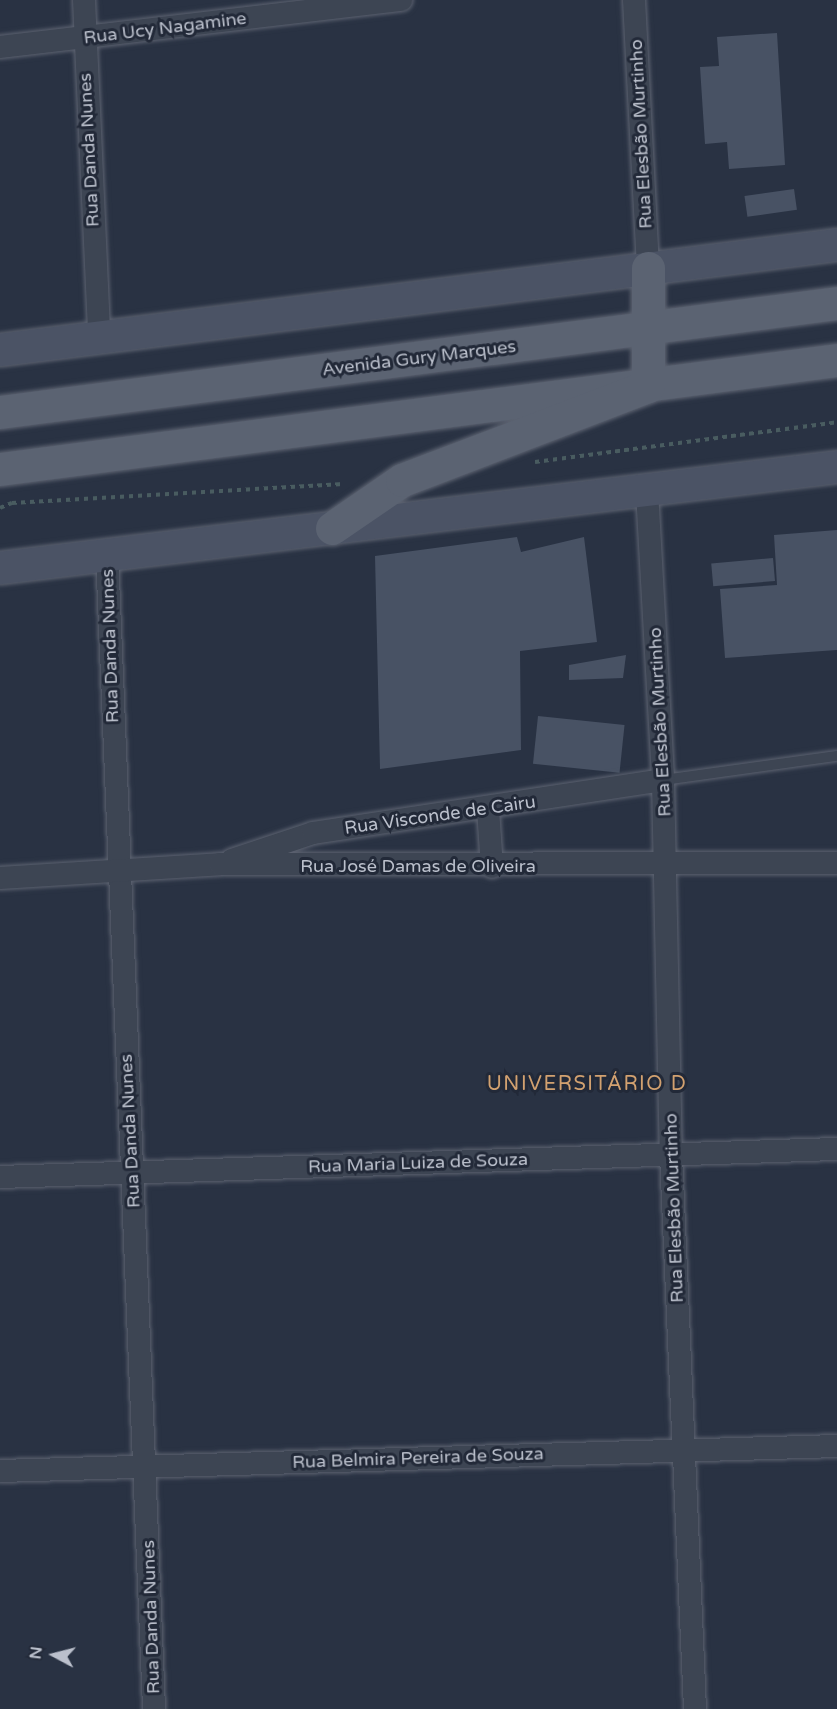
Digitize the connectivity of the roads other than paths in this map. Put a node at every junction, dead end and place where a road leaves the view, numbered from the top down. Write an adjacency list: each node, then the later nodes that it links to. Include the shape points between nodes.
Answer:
1 (84, 0): 4 (street, Rua Danda Nunes)
2 (401, 0): 4 (street, Rua Ucy Nagamine)
3 (634, 0): 7 (street, Rua Elesbão Murtinho)
4 (83, 38): 5 (street, Rua Ucy Nagamine); 10 (street, Rua Danda Nunes)
5 (0, 46)
6 (837, 245): 7 (main road)
7 (648, 268): 9 (main road); 10 (main road)
8 (837, 303): 9 (main road, Avenida Gury Marques)
9 (651, 328): 13 (main road); 14 (main road, Avenida Gury Marques)
10 (99, 336): 11 (main road)
11 (0, 350)
12 (837, 360): 13 (main road)
13 (648, 386): 16 (main road); 18 (main road, via 402,480)
14 (0, 412)
15 (837, 467): 17 (main road)
16 (0, 469)
17 (647, 491): 18 (main road); 22 (street, Rua Elesbão Murtinho)
18 (332, 528): 19 (main road)
19 (107, 553): 20 (main road); 28 (street, Rua Danda Nunes)
20 (0, 568)
21 (837, 756): 22 (lane)
22 (663, 780): 23 (street, Rua Visconde de Cairu); 26 (street, Rua Elesbão Murtinho)
23 (488, 810): 25 (street, Rua Visconde de Cairu, via 313,833); 27 (street)
24 (837, 863): 26 (street, Rua José Damas de Oliveira)
25 (220, 864): 27 (street, Rua José Damas de Oliveira); 28 (street, Rua José Damas de Oliveira)
26 (666, 865): 27 (street, Rua José Damas de Oliveira); 31 (street, Rua Elesbão Murtinho)
27 (492, 867)
28 (117, 870): 29 (street, Rua José Damas de Oliveira); 32 (street, Rua Danda Nunes)
29 (0, 878)
30 (837, 1149): 31 (street, Rua Maria Luiza de Souza)
31 (671, 1155): 32 (street, Rua Maria Luiza de Souza); 35 (street, Rua Elesbão Murtinho)
32 (132, 1173): 33 (street, Rua Maria Luiza de Souza); 36 (street, Rua Danda Nunes)
33 (0, 1177)
34 (837, 1446): 35 (street, Rua Belmira Pereira de Souza)
35 (684, 1450): 36 (street, Rua Belmira Pereira de Souza); 39 (street, Rua Elesbão Murtinho)
36 (145, 1466): 37 (street, Rua Belmira Pereira de Souza); 38 (street, Rua Danda Nunes)
37 (0, 1471)
38 (154, 1709)
39 (695, 1709)

